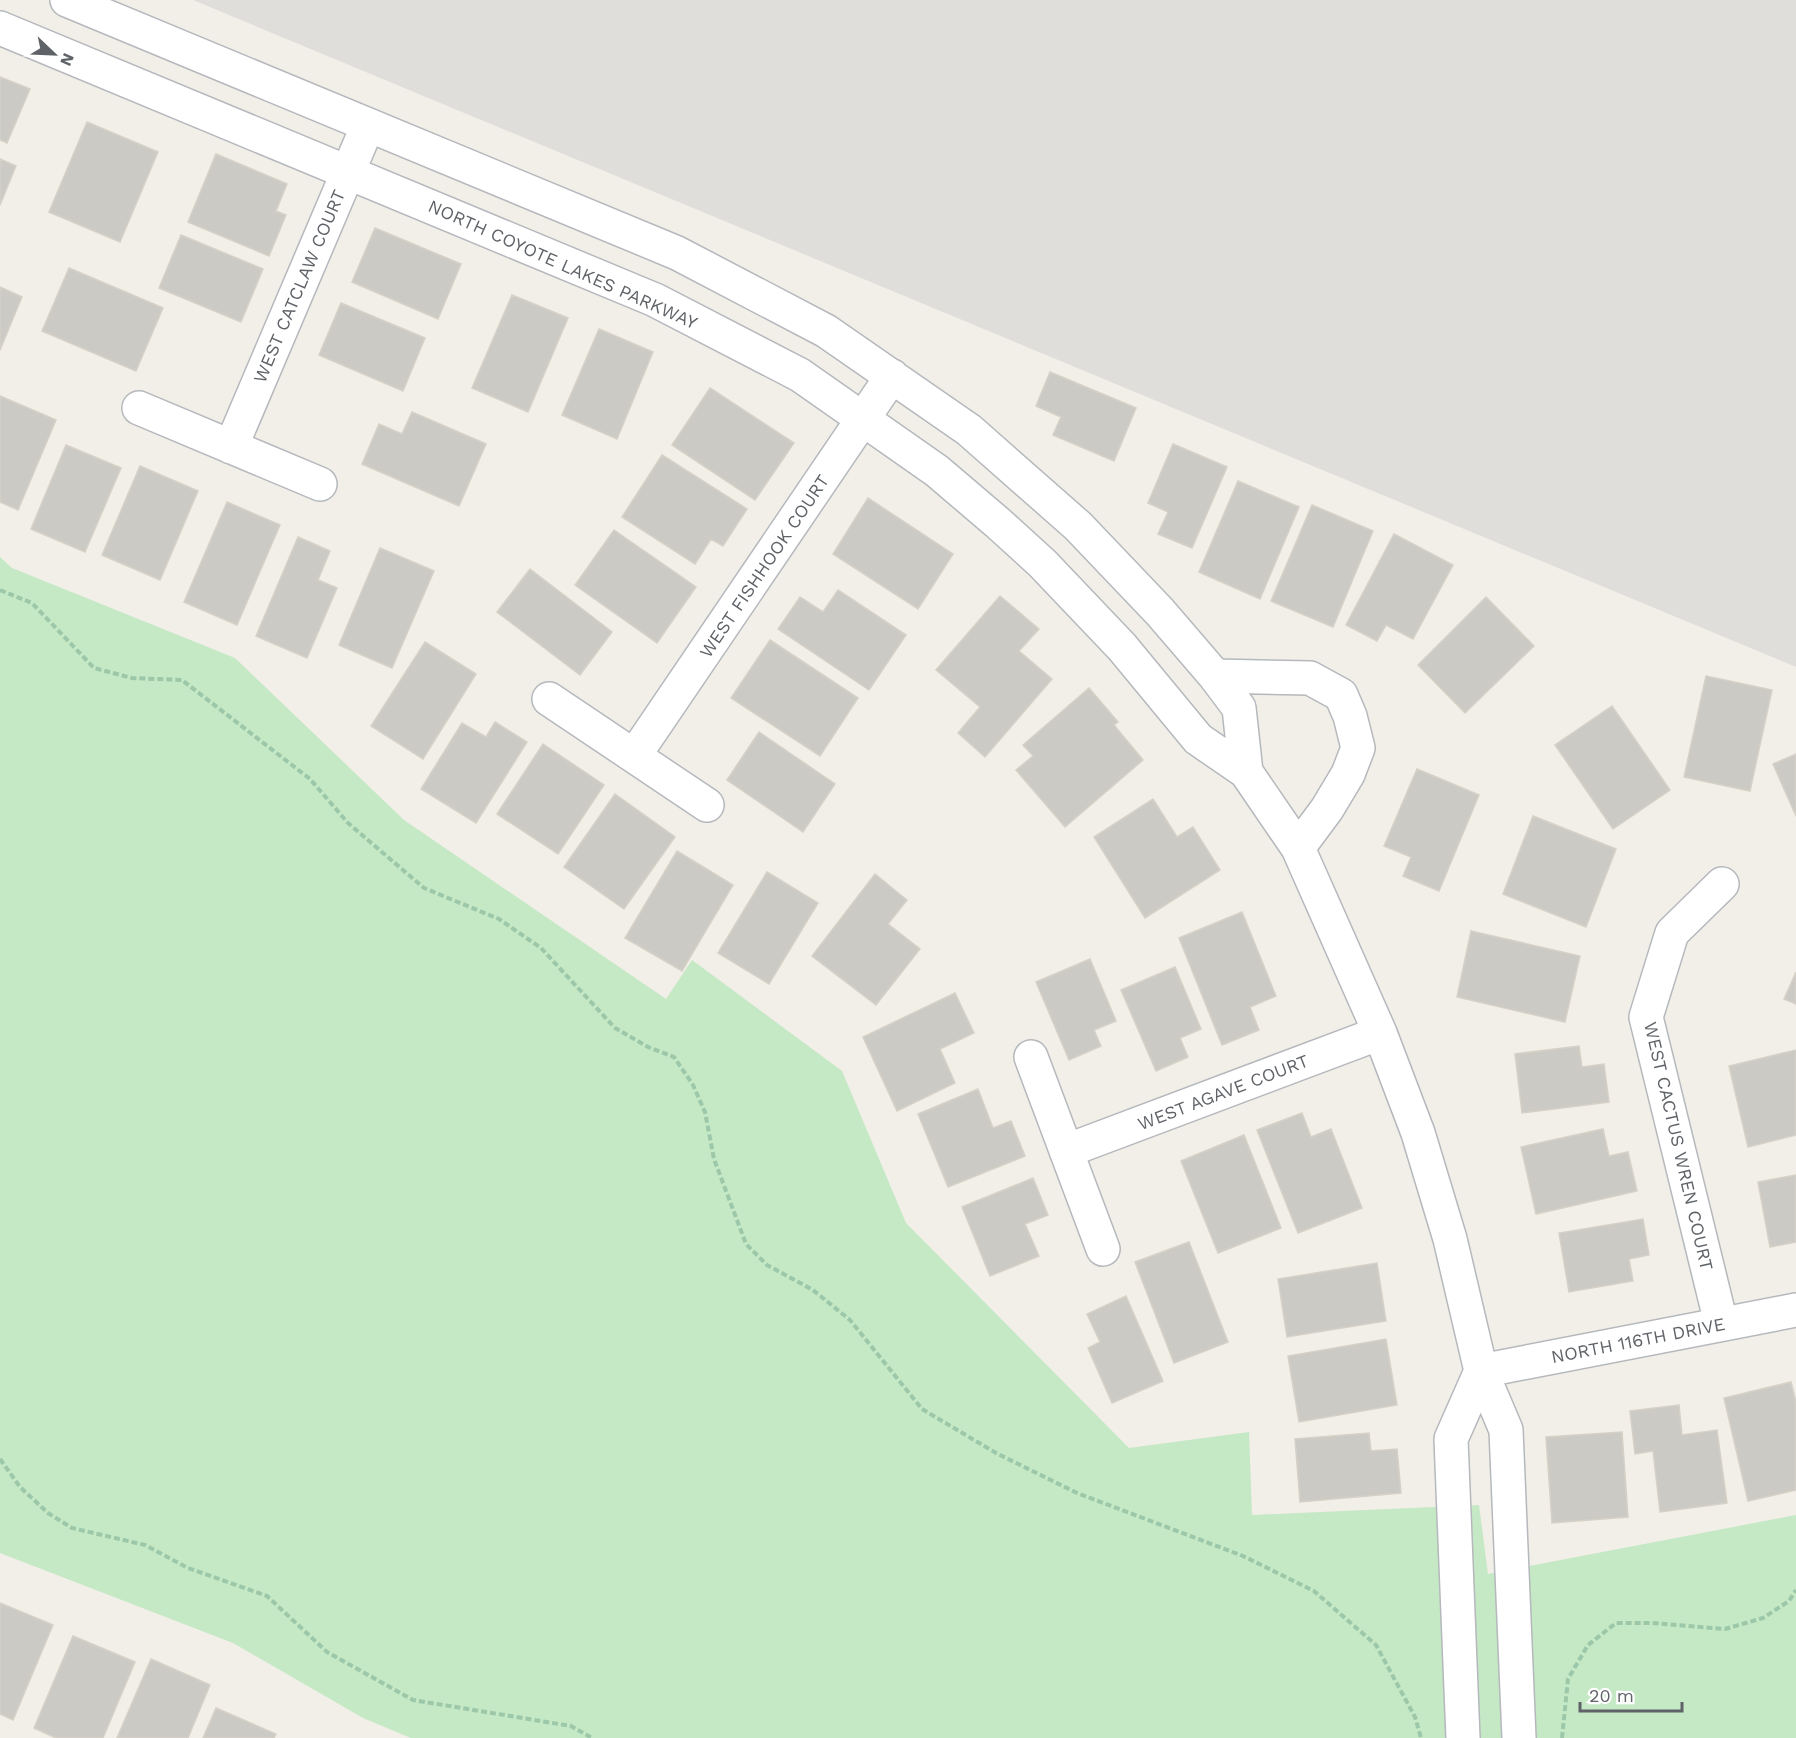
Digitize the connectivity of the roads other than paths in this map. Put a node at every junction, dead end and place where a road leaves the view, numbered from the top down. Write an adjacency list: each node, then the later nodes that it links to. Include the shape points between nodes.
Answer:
1 (67, 0): 3 (street, NORTH COYOTE LAKES PARKWAY)
2 (0, 28): 4 (street, NORTH COYOTE LAKES PARKWAY)
3 (368, 125): 4 (street, WEST CATCLAW COURT); 5 (street, NORTH COYOTE LAKES PARKWAY, via 677,253 826,331)
4 (348, 172): 7 (street, NORTH COYOTE LAKES PARKWAY, via 655,300 800,375); 8 (street, WEST CATCLAW COURT)
5 (892, 376): 7 (street, WEST FISHHOOK COURT); 10 (street, NORTH COYOTE LAKES PARKWAY, via 969,430 1078,526)
6 (139, 408): 8 (street)
7 (864, 419): 12 (street, WEST FISHHOOK COURT); 13 (street, NORTH COYOTE LAKES PARKWAY, via 937,471 1042,563 1122,647 1198,739)
8 (231, 447): 9 (street)
9 (320, 484)
10 (1215, 676): 13 (street, NORTH COYOTE LAKES PARKWAY, via 1239,708); 15 (street, via 1310,678 1341,694 1358,748 1338,792)
11 (549, 699): 12 (street)
12 (634, 756): 14 (street)
13 (1246, 772): 15 (street, NORTH COYOTE LAKES PARKWAY)
14 (707, 805)
15 (1298, 848): 17 (street, NORTH COYOTE LAKES PARKWAY)
16 (1722, 884): 22 (street, WEST CACTUS WREN COURT, via 1672,933 1646,1017)
17 (1380, 1033): 19 (street, WEST AGAVE COURT); 23 (street, NORTH COYOTE LAKES PARKWAY, via 1418,1133 1450,1239)
18 (1031, 1057): 19 (street)
19 (1066, 1151): 20 (street)
20 (1103, 1249)
21 (1796, 1310): 22 (street, NORTH 116TH DRIVE)
22 (1721, 1323): 23 (street, NORTH 116TH DRIVE)
23 (1481, 1371): 24 (street, via 1451,1439); 25 (street, NORTH COYOTE LAKES PARKWAY, via 1506,1430)
24 (1463, 1738)
25 (1519, 1738)

